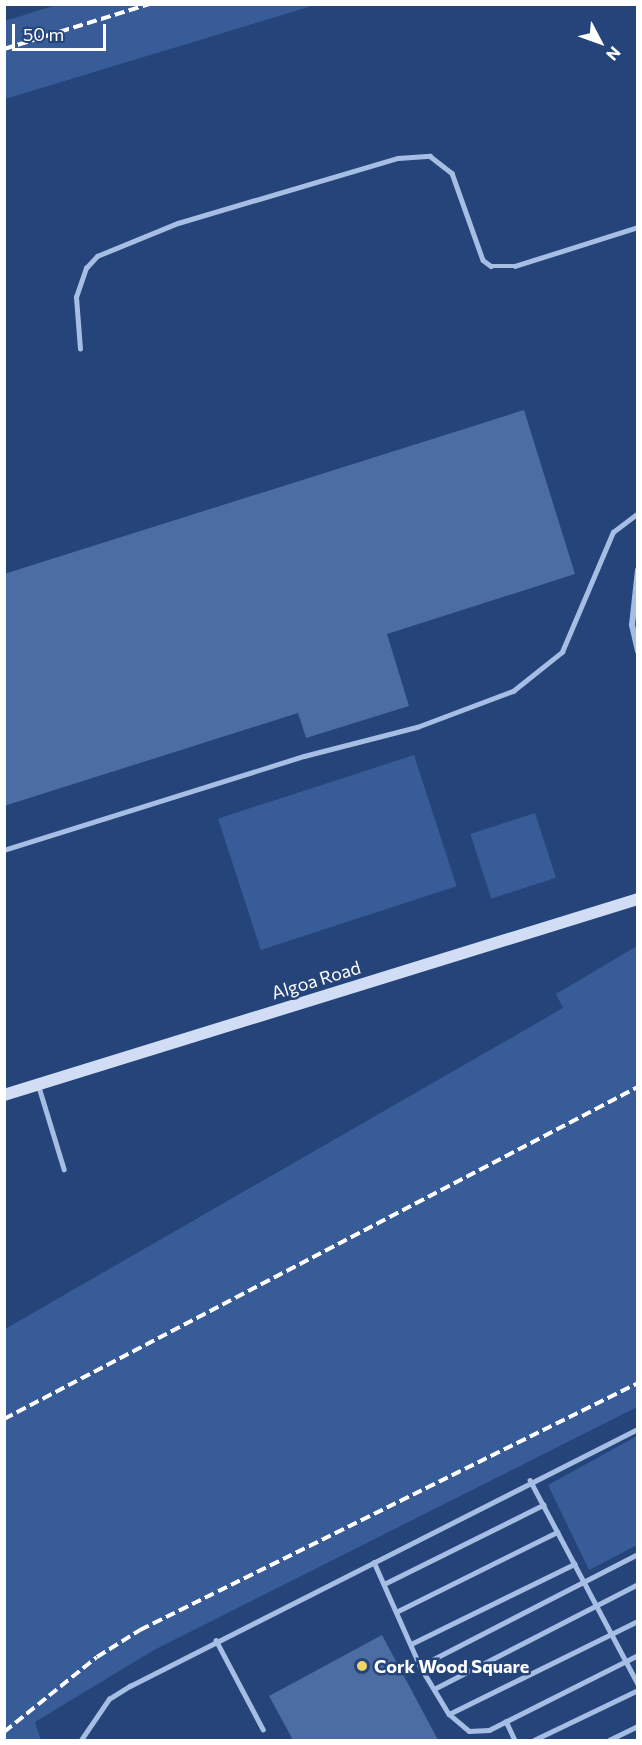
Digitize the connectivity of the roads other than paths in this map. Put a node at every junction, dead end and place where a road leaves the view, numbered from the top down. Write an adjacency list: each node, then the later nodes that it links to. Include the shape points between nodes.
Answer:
1 (638, 227): 2 (lane, via 515,266 491,266 483,260 452,173 430,156 398,158 186,220 97,256 86,268 76,297)
2 (80, 350)
3 (638, 513): 6 (lane, via 613,532 562,652 513,691 417,726 304,756)
4 (638, 570): 5 (street, via 632,625)
5 (638, 651)
6 (4, 850)
7 (638, 899): 8 (street, Algoa Road)
8 (38, 1084): 9 (street, Algoa Road); 10 (lane)
9 (4, 1095)
10 (64, 1169)
11 (638, 1429): 12 (lane)
12 (530, 1480): 13 (lane); 16 (lane)
13 (543, 1505): 14 (lane); 19 (lane)
14 (557, 1532): 17 (lane); 22 (lane)
15 (638, 1554): 18 (lane)
16 (374, 1562): 19 (lane); 25 (lane)
17 (574, 1564): 18 (lane); 26 (lane)
18 (584, 1582): 21 (lane); 29 (lane)
19 (384, 1584): 22 (lane)
20 (638, 1584): 21 (lane)
21 (596, 1605): 24 (lane); 31 (lane)
22 (396, 1612): 26 (lane)
23 (638, 1621): 24 (lane)
24 (611, 1634): 28 (lane); 33 (lane)
25 (216, 1640): 36 (lane); 37 (lane, via 109,1699)
26 (411, 1644): 29 (lane)
27 (638, 1655): 28 (lane)
28 (625, 1661): 30 (lane); 34 (lane)
29 (420, 1666): 31 (lane)
30 (638, 1684)
31 (434, 1689): 33 (lane)
32 (638, 1690): 39 (lane)
33 (448, 1714): 34 (lane, via 469,1731 489,1730)
34 (506, 1722): 38 (lane)
35 (638, 1726): 40 (lane)
36 (263, 1729)
37 (81, 1740)
38 (515, 1740)
39 (534, 1740)
40 (609, 1740)

